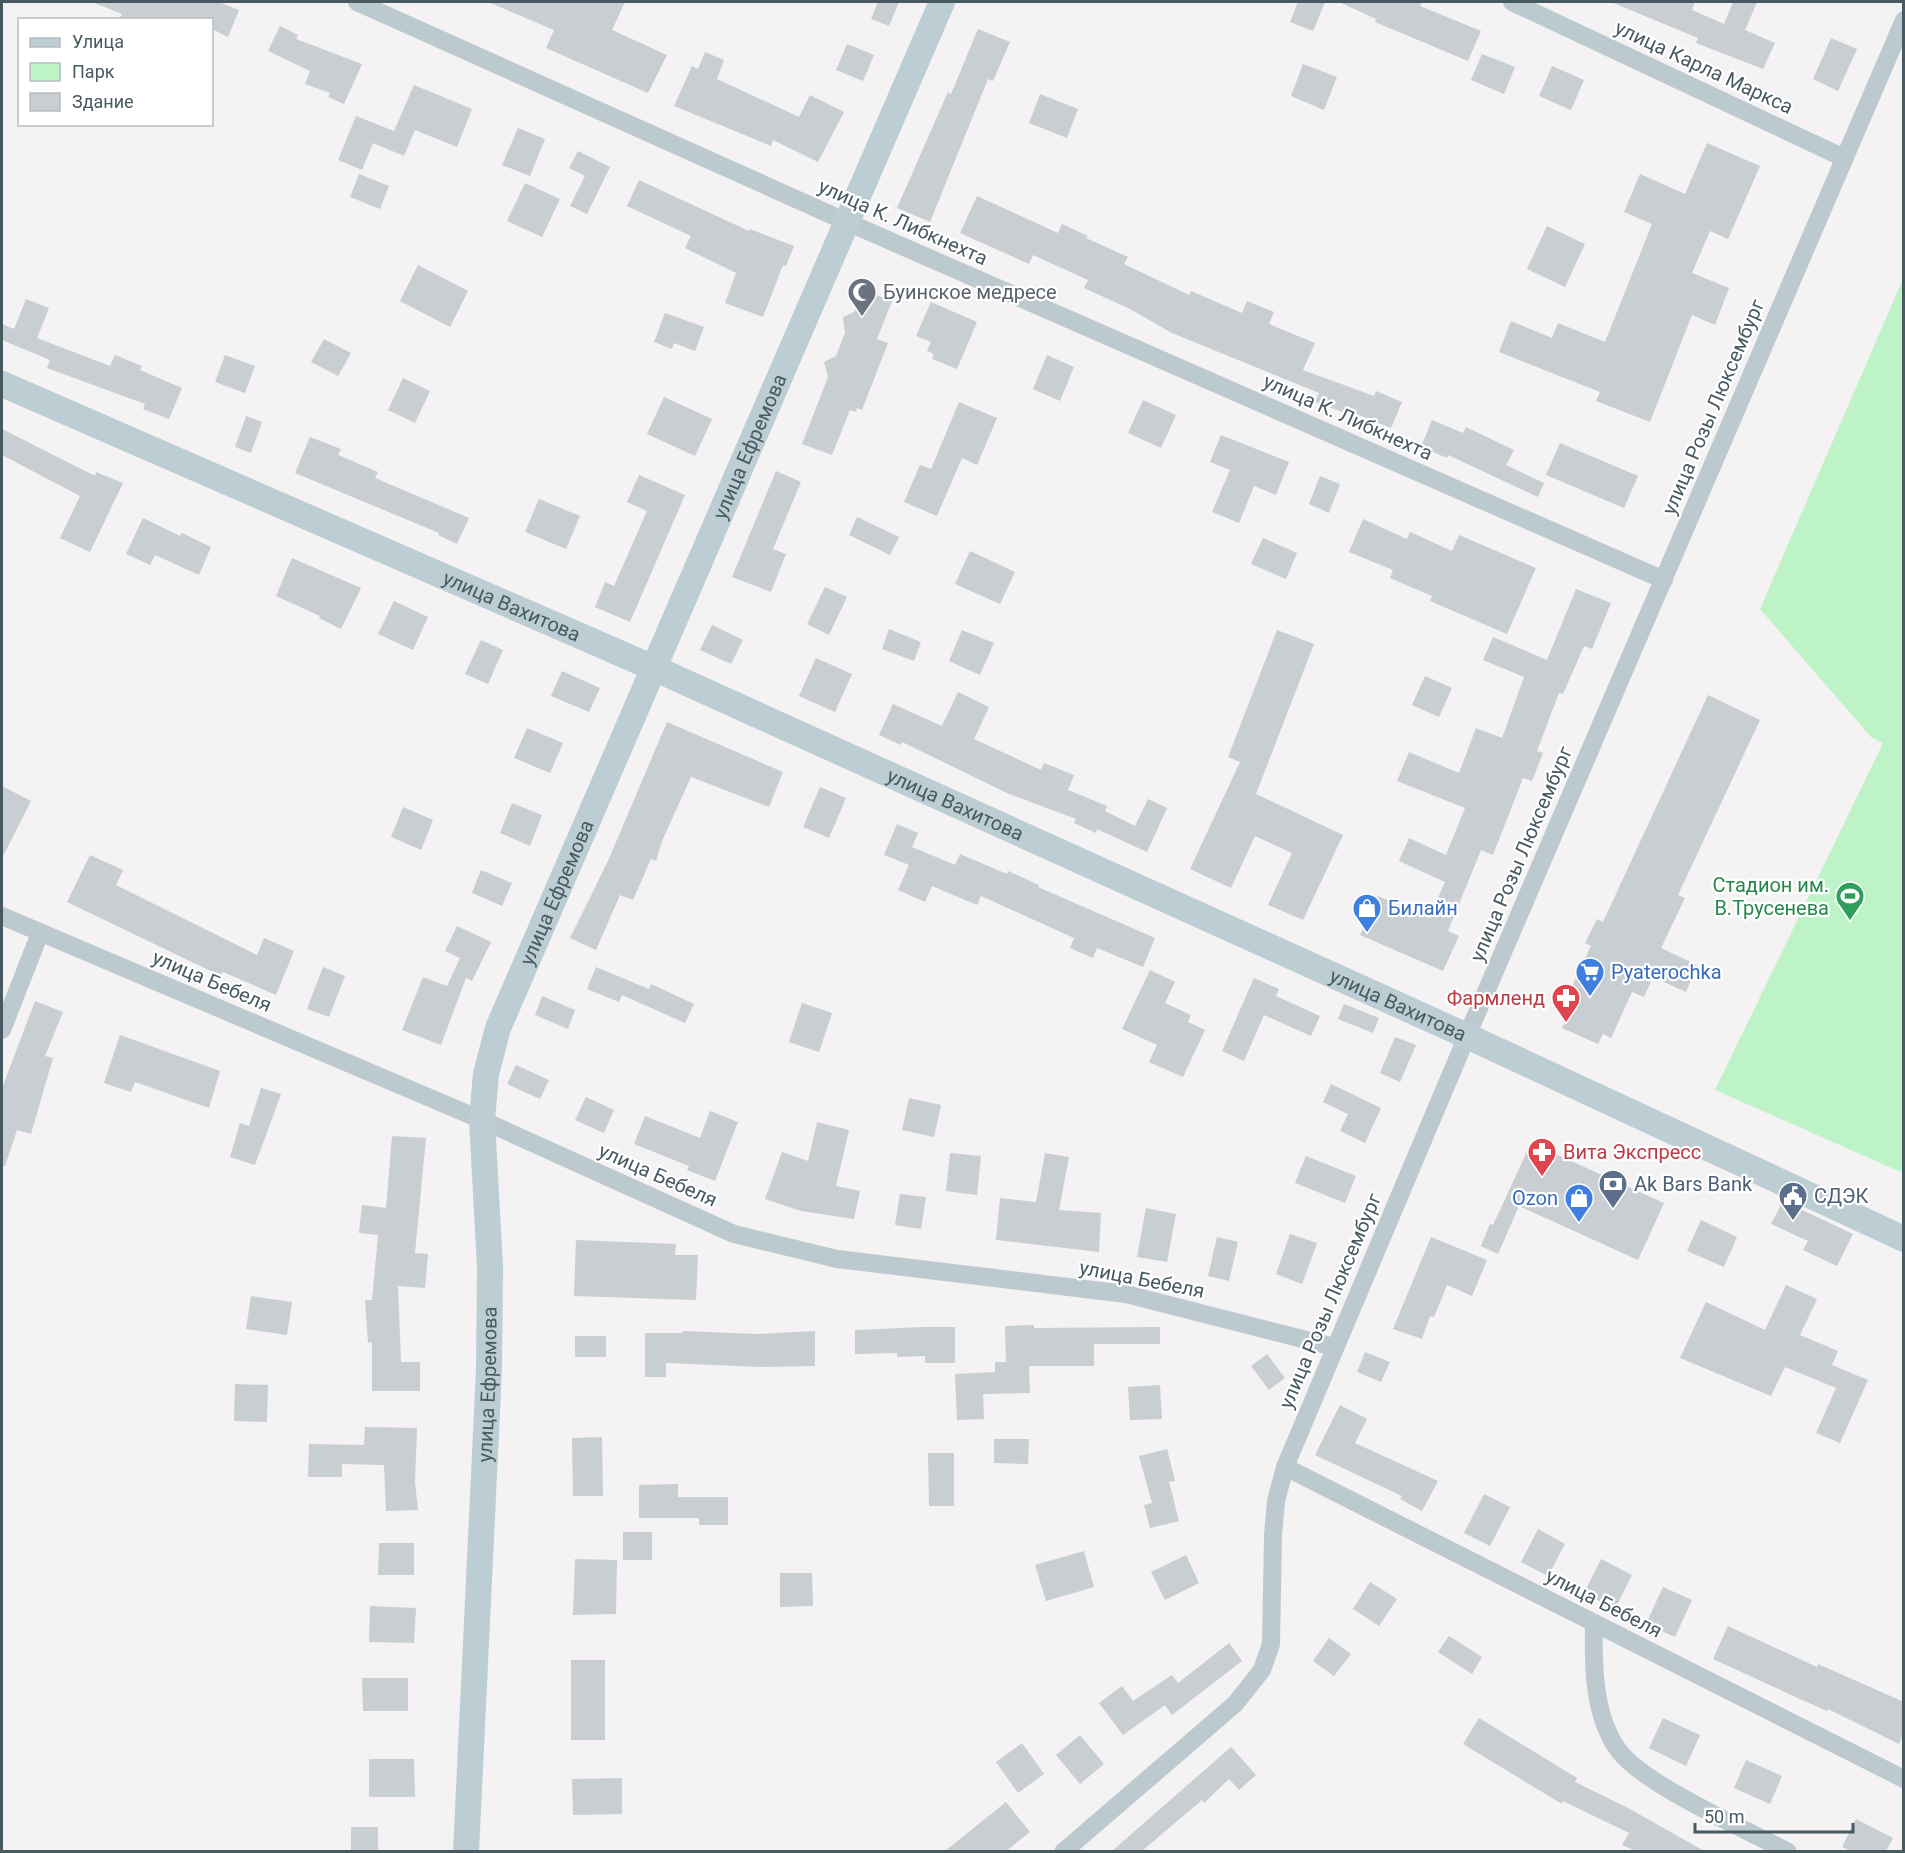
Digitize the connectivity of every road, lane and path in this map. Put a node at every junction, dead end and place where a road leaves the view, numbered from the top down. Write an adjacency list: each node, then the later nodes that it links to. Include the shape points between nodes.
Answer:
1 (357, 2): 6 (street, улица К. Либкнехта)
2 (942, 2): 6 (main road, улица Ефремова)
3 (1512, 2): 5 (street, улица Карла Маркса)
4 (1904, 20): 5 (street, улица Розы Люксембург)
5 (1844, 158): 8 (street, улица Розы Люксембург)
6 (847, 222): 8 (street, улица К. Либкнехта); 9 (main road, улица Ефремова)
7 (2, 384): 9 (main road, улица Вахитова)
8 (1664, 580): 13 (street, улица Розы Люксембург)
9 (656, 669): 13 (main road, улица Вахитова); 14 (main road, улица Ефремова, via 498,1028 486,1074)
10 (2, 915): 11 (street, улица Бебеля)
11 (40, 933): 12 (street); 14 (street, улица Бебеля)
12 (2, 1030)
13 (1467, 1036): 15 (main road, улица Вахитова); 16 (street, улица Розы Люксембург)
14 (482, 1120): 16 (street, улица Бебеля, via 734,1234 837,1259 1126,1294); 20 (main road, улица Ефремова, via 490,1267 489,1370)
15 (1904, 1239)
16 (1334, 1347): 17 (street, улица Розы Люксембург)
17 (1285, 1467): 18 (street, улица Бебеля); 21 (street, улица Розы Люксембург, via 1273,1535 1271,1644 1262,1670 1235,1704)
18 (1594, 1623): 19 (street, улица Бебеля); 22 (street, via 1593,1665 1602,1716 1619,1751 1651,1779)
19 (1904, 1779)
20 (466, 1851)
21 (1063, 1851)
22 (1788, 1851)

